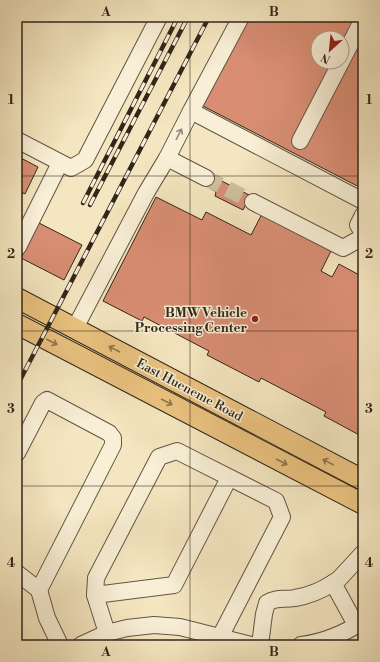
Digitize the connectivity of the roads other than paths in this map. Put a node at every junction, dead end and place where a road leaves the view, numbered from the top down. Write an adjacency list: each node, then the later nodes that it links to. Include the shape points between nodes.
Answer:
1 (159, 17): 10 (street, via 85,160 71,168)
2 (241, 17): 6 (street)
3 (363, 19): 4 (street)
4 (350, 44)
5 (336, 70): 8 (street)
6 (191, 111): 9 (street, one-way to 6); 12 (street)
7 (17, 140): 10 (street)
8 (300, 141)
9 (167, 158): 11 (street); 20 (street)
10 (60, 163): 17 (street)
11 (206, 178)
12 (363, 201)
13 (253, 202): 16 (street, via 343,248)
14 (363, 214): 15 (street, via 358,224)
15 (363, 233)
16 (363, 237)
17 (18, 247)
18 (17, 298): 20 (main road, East Hueneme Road)
19 (17, 324): 24 (main road, East Hueneme Road, one-way to 24)
20 (75, 328): 23 (main road, East Hueneme Road, one-way to 20)
21 (17, 453): 28 (street, via 46,400 109,433 113,438 113,445)
22 (229, 478): 29 (street, via 174,585); 29 (street, via 177,451 159,457 96,578); 32 (street, via 276,501 282,517)
23 (363, 480)
24 (363, 504)
25 (363, 553): 27 (street)
26 (17, 573): 28 (street)
27 (333, 583): 30 (street); 36 (street, via 322,590 295,598 277,598 267,602)
28 (39, 590): 33 (street, via 47,618)
29 (95, 595): 31 (street)
30 (360, 623): 37 (street, via 329,639)
31 (107, 633): 32 (street, via 141,626 170,625); 34 (street)
32 (220, 637): 35 (street)
33 (60, 645)
34 (81, 645)
35 (251, 645)
36 (260, 645)
37 (301, 645)

